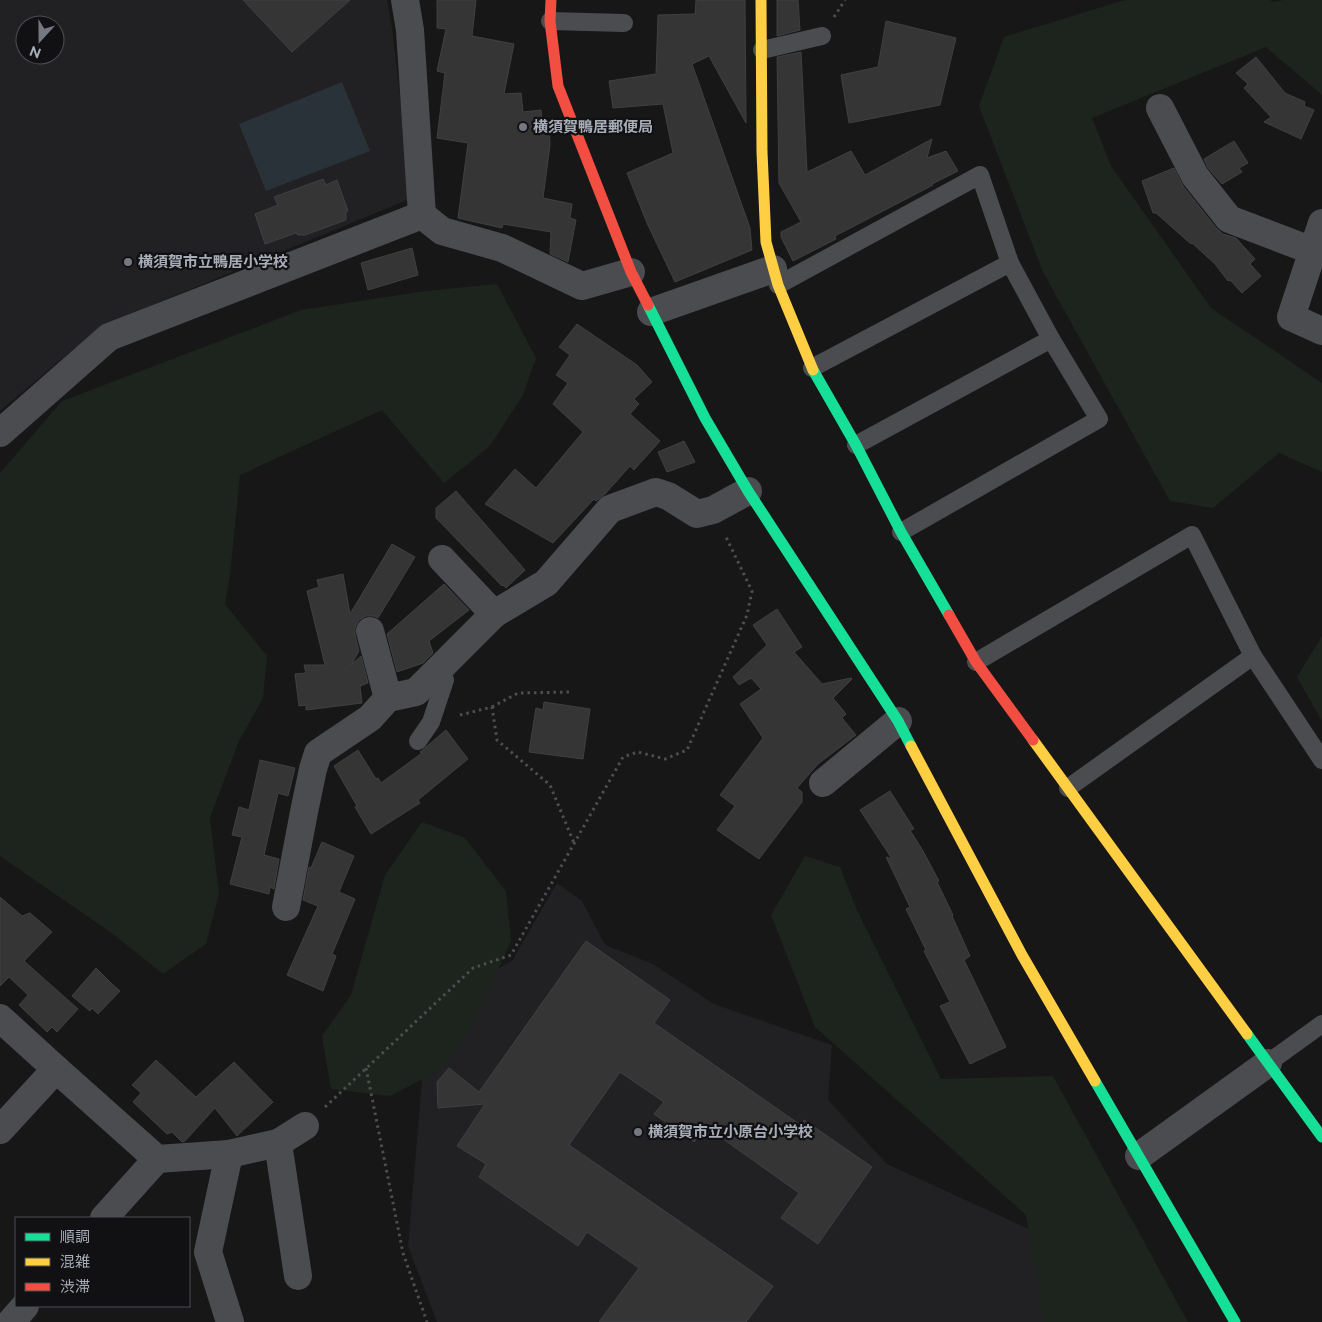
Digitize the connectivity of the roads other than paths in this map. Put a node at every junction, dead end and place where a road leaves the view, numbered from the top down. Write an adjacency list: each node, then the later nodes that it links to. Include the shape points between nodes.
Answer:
1 (405, 0): 9 (street, via 410,30)
2 (551, 0): 4 (street)
3 (761, 0): 7 (street)
4 (550, 21): 5 (lane); 13 (street, via 558,86)
5 (624, 23)
6 (822, 36): 7 (lane)
7 (762, 50): 14 (street, via 766,242)
8 (1160, 108): 11 (street, via 1195,176 1229,219)
9 (422, 215): 13 (street, via 442,231 502,248 582,286); 19 (street, via 109,337)
10 (1322, 223): 11 (street)
11 (1313, 251): 16 (street, via 1291,317)
12 (1010, 263): 14 (lane, via 980,175); 17 (lane); 18 (lane)
13 (631, 272): 15 (street)
14 (775, 277): 15 (street); 18 (street)
15 (651, 312): 21 (street, via 705,418)
16 (1322, 331)
17 (1051, 339): 20 (lane); 22 (lane, via 1099,419)
18 (812, 368): 20 (street)
19 (0, 433)
20 (856, 445): 22 (street)
21 (748, 491): 24 (street, via 713,510 697,514 656,492 610,509 546,583); 30 (street)
22 (901, 532): 27 (street)
23 (442, 559): 24 (street)
24 (494, 614): 28 (street)
25 (370, 631): 29 (street)
26 (1253, 656): 27 (lane, via 1192,535); 32 (lane); 34 (lane)
27 (976, 662): 34 (street)
28 (438, 670): 29 (street, via 416,692); 31 (lane, via 445,680 431,722)
29 (388, 698): 35 (street, via 370,718 318,753)
30 (898, 721): 33 (street); 45 (street, via 1022,955)
31 (418, 742)
32 (1322, 760)
33 (823, 783)
34 (1068, 788): 38 (street)
35 (286, 908)
36 (0, 1018): 39 (street)
37 (1322, 1024): 38 (lane)
38 (1268, 1063): 42 (street); 45 (street)
39 (56, 1069): 41 (street); 46 (street)
40 (305, 1126): 43 (street)
41 (0, 1130)
42 (1322, 1137)
43 (278, 1143): 44 (street); 48 (street)
44 (229, 1154): 46 (street); 51 (street, via 208,1252)
45 (1139, 1156): 52 (street)
46 (157, 1159): 47 (street)
47 (105, 1217)
48 (298, 1276)
49 (24, 1307): 50 (street)
50 (10, 1322)
51 (230, 1322)
52 (1235, 1322)

